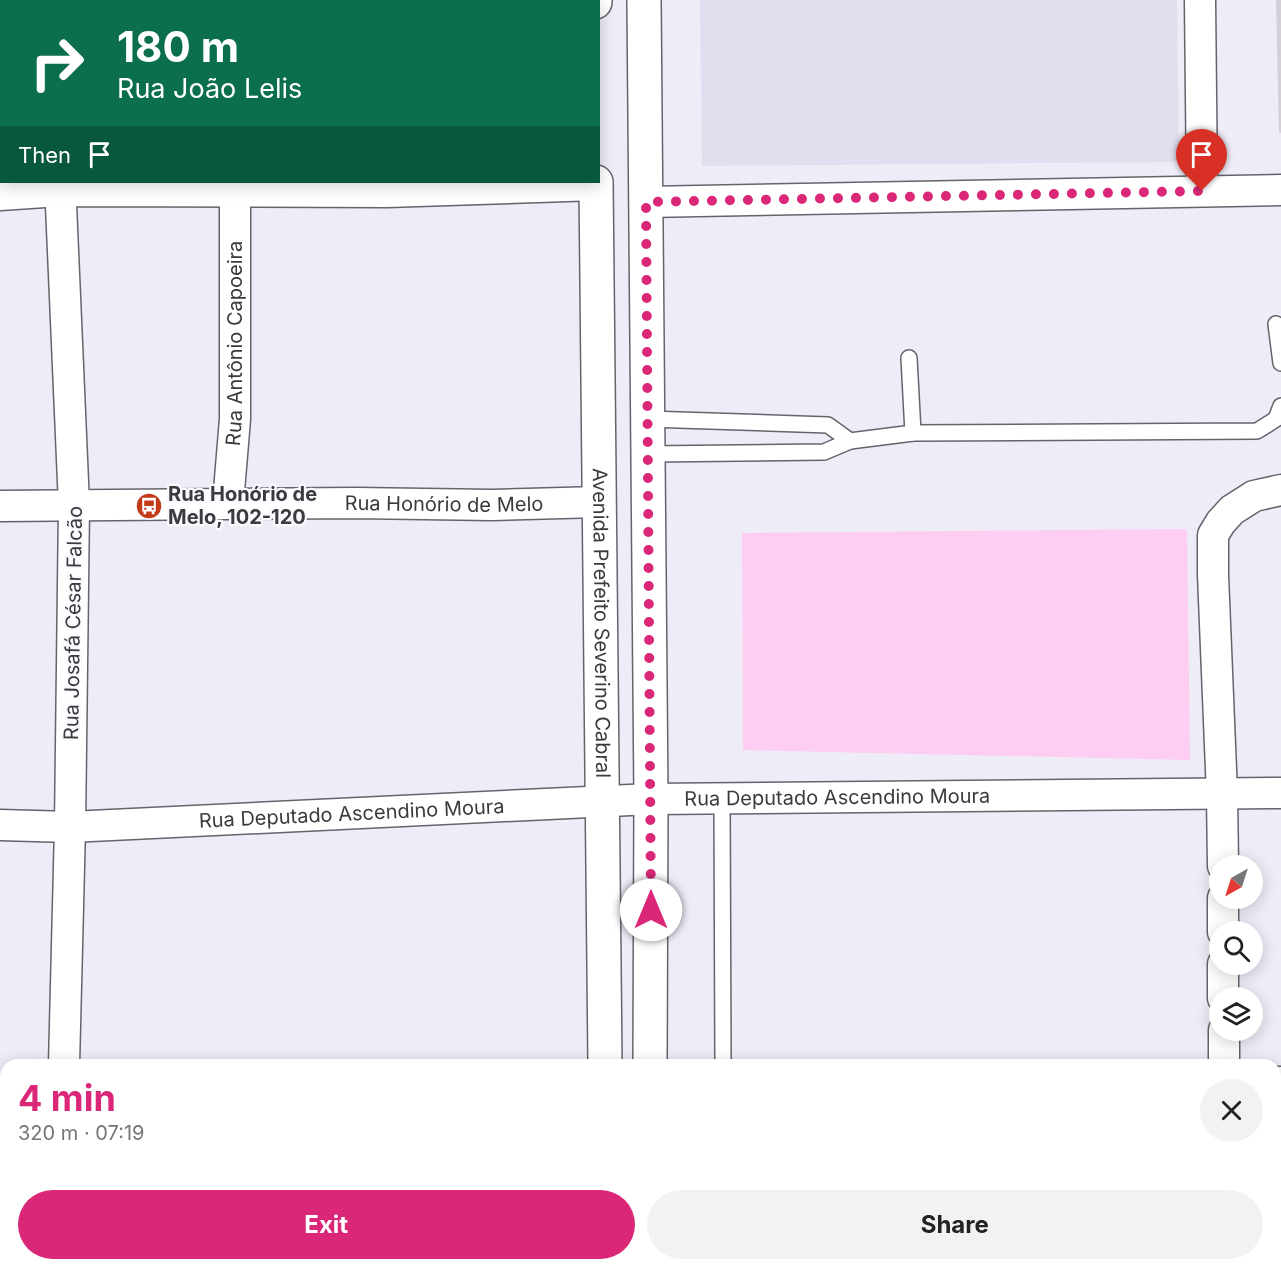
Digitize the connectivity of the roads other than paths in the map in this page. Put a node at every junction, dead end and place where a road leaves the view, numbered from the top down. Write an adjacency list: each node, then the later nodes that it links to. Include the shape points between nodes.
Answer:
1 (644, 0): 9 (main road)
2 (1200, 0): 7 (street)
3 (597, 183): 5 (street, via 387,192); 19 (main road, Avenida Prefeito Severino Cabral)
4 (60, 186): 5 (street); 8 (street); 21 (street, Rua Josafá César Falcão)
5 (235, 187): 20 (street, Rua Antônio Capoeira, via 234,419)
6 (1281, 190): 7 (street)
7 (1202, 191): 9 (street)
8 (0, 195)
9 (646, 202): 14 (main road)
10 (1276, 324): 12 (lane)
11 (909, 358): 15 (lane)
12 (1281, 363)
13 (1281, 406): 15 (lane, via 1276,419 1257,431)
14 (648, 419): 16 (lane, via 828,425); 17 (main road)
15 (913, 433): 16 (lane)
16 (850, 441): 17 (lane, via 824,452)
17 (648, 454): 26 (main road)
18 (1281, 490): 24 (street, via 1254,496 1232,510 1213,535)
19 (599, 502): 20 (street, Rua Honório de Melo); 27 (main road, Avenida Prefeito Severino Cabral)
20 (228, 503): 21 (street, Rua Honório de Melo)
21 (74, 505): 22 (street, Rua Honório de Melo); 29 (street, Rua Josafá César Falcão)
22 (0, 506)
23 (1281, 793): 24 (street, Rua Deputado Ascendino Moura)
24 (1222, 794): 25 (street, Rua Deputado Ascendino Moura); 30 (street)
25 (722, 798): 26 (street, Rua Deputado Ascendino Moura); 35 (lane)
26 (651, 799): 27 (street, Rua Deputado Ascendino Moura); 34 (main road)
27 (604, 800): 29 (street, Rua Deputado Ascendino Moura); 33 (main road, Avenida Prefeito Severino Cabral)
28 (0, 825): 29 (street, Rua Deputado Ascendino Moura)
29 (70, 827): 32 (street, Rua Josafá César Falcão)
30 (1223, 855)
31 (1224, 1041): 36 (street)
32 (64, 1059)
33 (605, 1059)
34 (650, 1059)
35 (723, 1059)
36 (1224, 1059)

